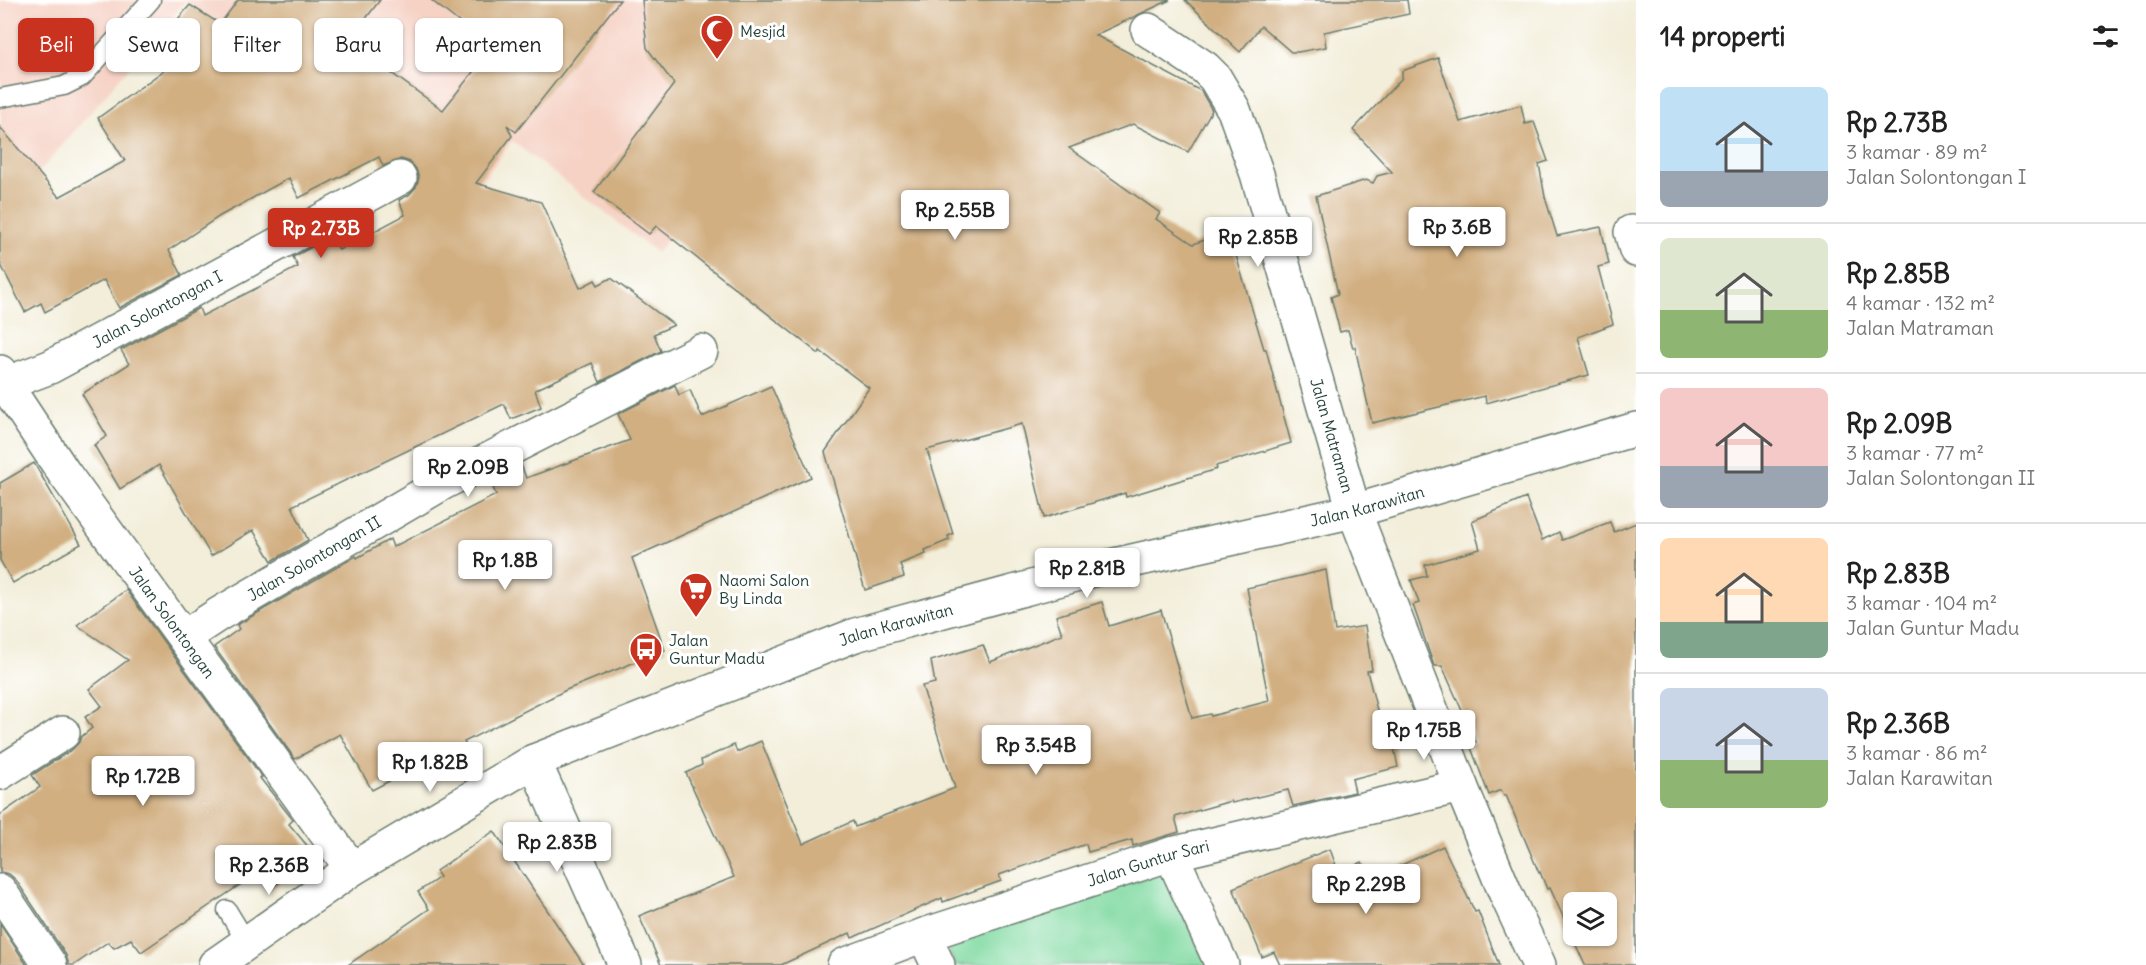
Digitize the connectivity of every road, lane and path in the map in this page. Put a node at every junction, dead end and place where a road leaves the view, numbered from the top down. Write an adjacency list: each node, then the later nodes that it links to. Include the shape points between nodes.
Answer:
1 (151, 0): 3 (lane, via 82,78 64,86)
2 (1148, 30): 8 (street, Jalan Matraman, via 1205,68 1234,110 1257,174)
3 (0, 98)
4 (399, 178): 6 (street, Jalan Solontongan I, via 50,367)
5 (700, 351): 9 (street, Jalan Solontongan II, via 443,483)
6 (3, 378): 9 (street, Jalan Solontongan, via 64,473)
7 (1636, 429): 8 (street, Jalan Karawitan)
8 (1354, 511): 11 (street, Jalan Karawitan, via 1105,567 855,634); 13 (street, Jalan Matraman)
9 (184, 637): 15 (street, Jalan Solontongan)
10 (63, 733): 12 (street)
11 (534, 761): 15 (street, Jalan Karawitan); 22 (street)
12 (0, 773)
13 (1461, 786): 14 (street, Jalan Guntur Sari); 26 (street, Jalan Matraman)
14 (1171, 854): 18 (street, Jalan Guntur Sari); 25 (street)
15 (352, 869): 19 (street, Jalan Karawitan)
16 (0, 891): 20 (street)
17 (227, 910): 19 (lane)
18 (924, 935): 23 (street, Jalan Guntur Sari); 24 (street)
19 (247, 943): 21 (street, Jalan Karawitan)
20 (50, 965)
21 (215, 965)
22 (625, 965)
23 (844, 965)
24 (938, 965)
25 (1222, 965)
26 (1539, 965)

